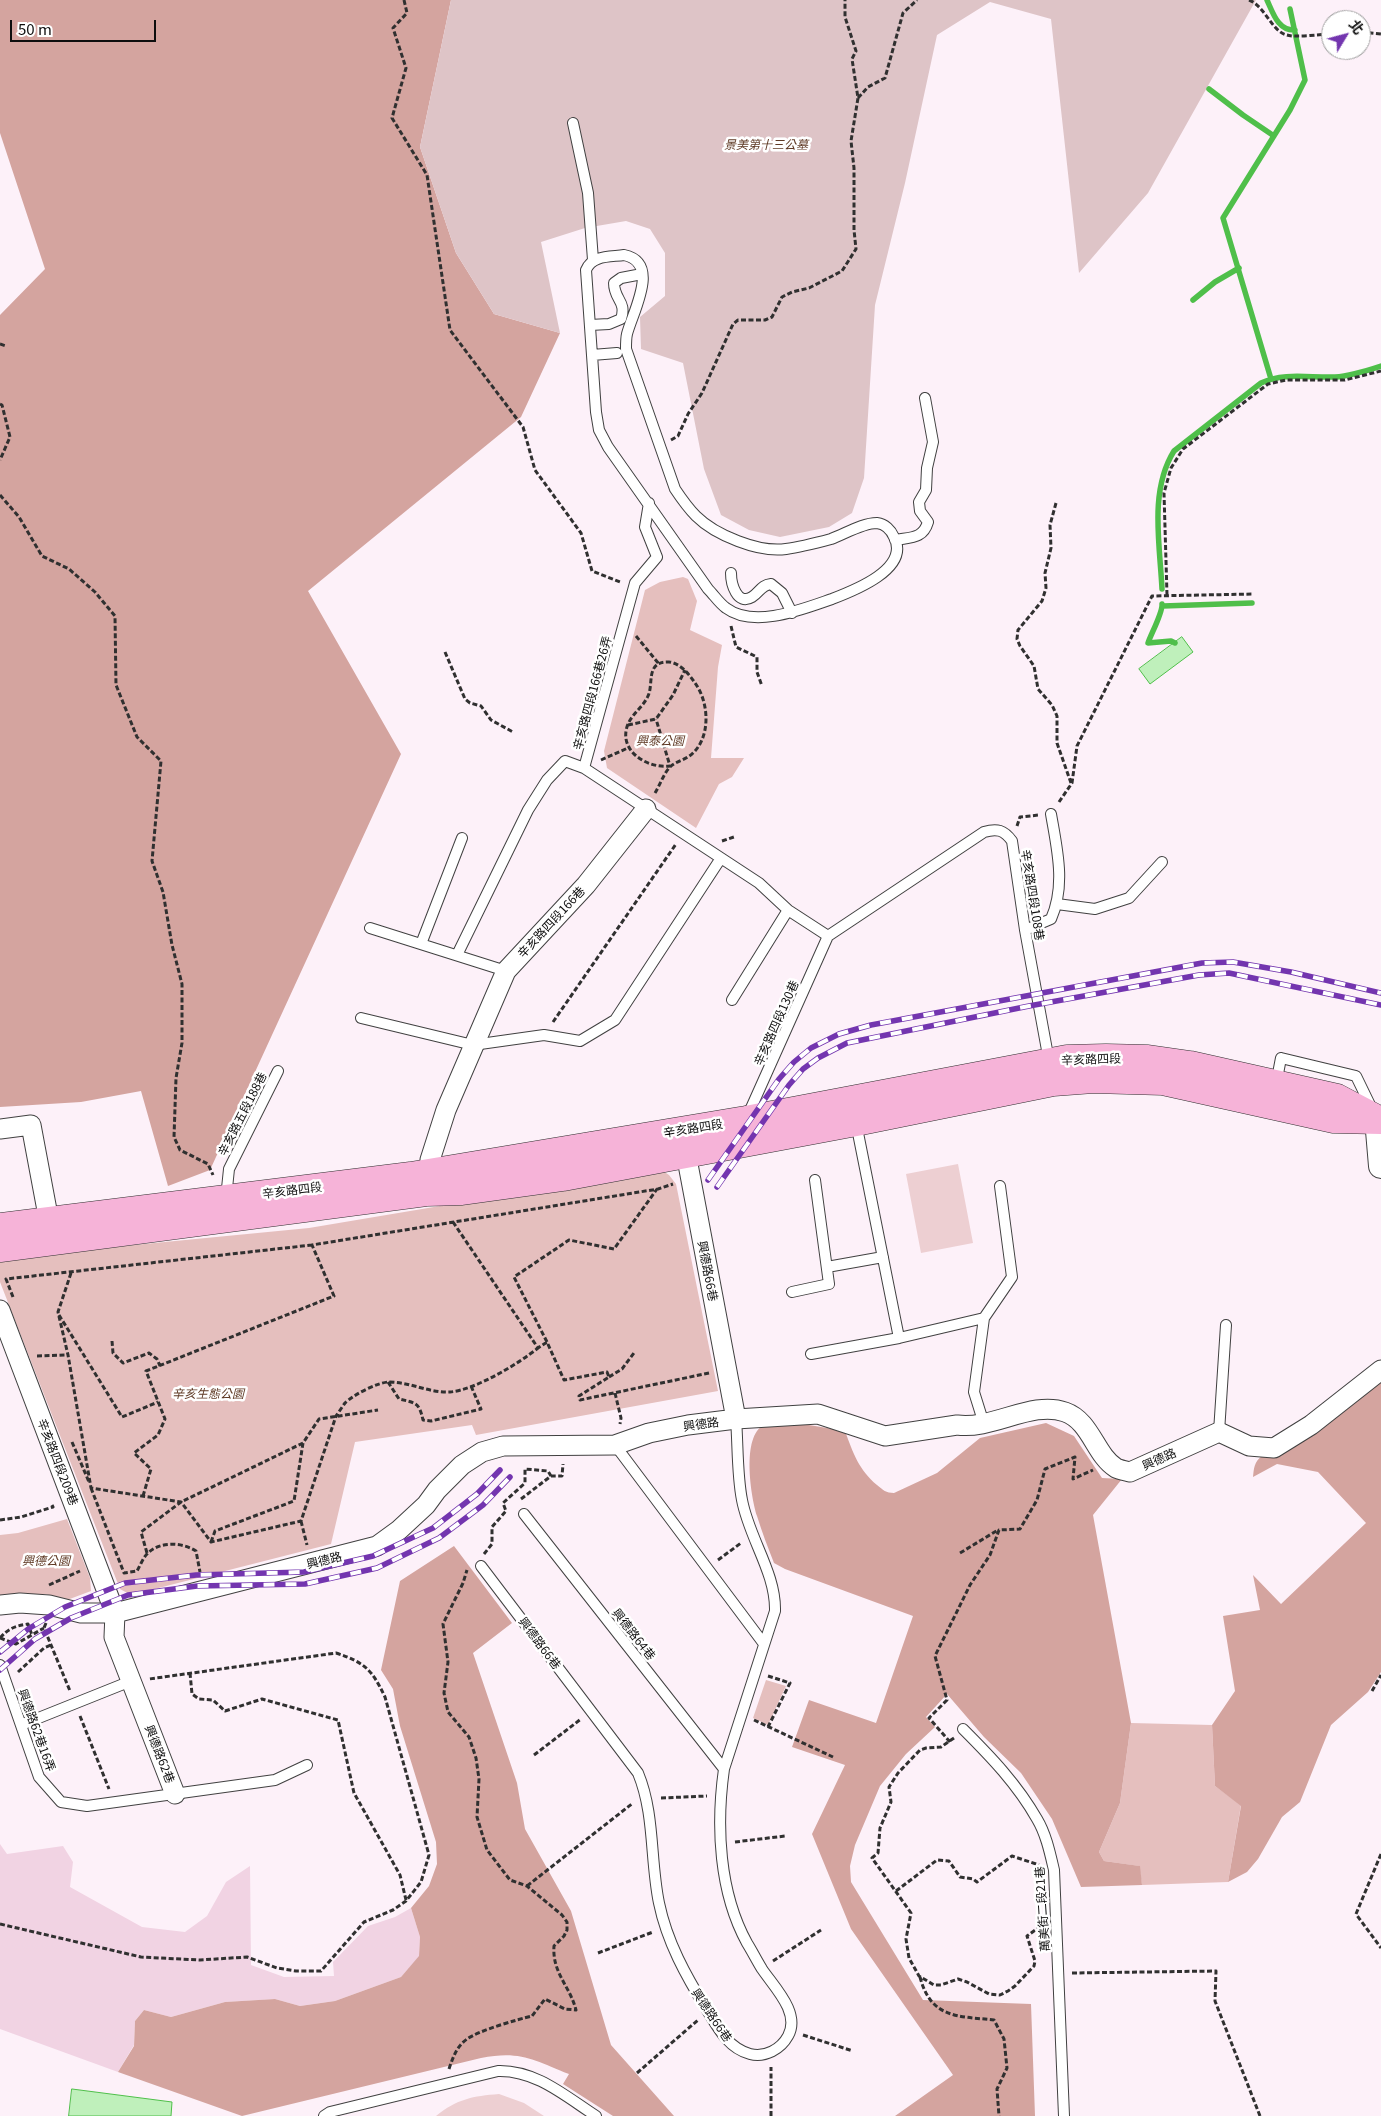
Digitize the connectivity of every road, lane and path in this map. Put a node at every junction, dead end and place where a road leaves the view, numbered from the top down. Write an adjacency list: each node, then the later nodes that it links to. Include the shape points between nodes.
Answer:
1 (404, 0): 25 (path, via 407,13 393,28 406,68 392,118 427,174 450,330 523,427 535,470 581,533 592,571 615,579)
2 (845, 0): 6 (path, via 845,17 856,51 852,59)
3 (917, 0): 6 (path, via 903,13 885,78 868,87)
4 (1249, 0): 5 (path, via 1286,35)
5 (1321, 34)
6 (858, 98): 18 (path, via 851,141 856,249 842,271 782,297 772,317 738,320 733,324 702,393 678,436)
7 (573, 123): 8 (lane, via 588,193)
8 (594, 260): 9 (lane, via 624,255 633,257 640,264); 10 (lane, via 586,270)
9 (642, 274): 10 (lane, via 621,278 614,284 614,293 624,310 621,319 609,324); 18 (lane, via 642,296 627,335 626,349)
10 (590, 325): 14 (lane)
11 (0, 344): 12 (path)
12 (6, 346)
13 (617, 354): 14 (lane)
14 (592, 355): 22 (lane, via 599,430)
15 (1381, 371): 27 (path, via 1345,380 1286,380 1268,384 1178,454 1167,479 1164,500)
16 (925, 398): 23 (lane, via 933,442 926,468 926,490 919,502 920,511 928,522 919,536)
17 (0, 404): 19 (path, via 10,437)
18 (659, 445): 23 (lane, via 675,489 686,505 706,524 736,540 759,548 785,549 824,541 879,523 890,530)
19 (0, 460)
20 (0, 495): 73 (path, via 19,517 42,556 70,568 115,616 116,685 138,736 161,761 152,861 182,984 182,1043 176,1078 174,1137 180,1150 208,1164)
21 (1056, 503): 41 (path, via 1050,525 1051,548 1044,573 1046,588 1042,601 1018,630 1018,639 1037,672 1038,689 1057,716 1057,743)
22 (649, 504): 25 (lane, 辛亥路四段166巷26弄, via 645,527 657,557 635,583); 28 (lane, via 708,588 726,608 738,615 758,617)
23 (896, 540): 28 (lane, via 892,562 871,582 859,590)
24 (731, 573): 28 (lane, via 733,590 738,596 750,598 761,587 771,584 782,594)
25 (633, 591): 29 (lane, 辛亥路四段166巷26弄)
26 (1253, 594): 27 (path)
27 (1167, 595): 41 (path, via 1152,596 1078,746)
28 (792, 612)
29 (625, 622): 32 (path); 40 (lane, 辛亥路四段166巷26弄)
30 (736, 647): 34 (path, via 758,657 757,672)
31 (445, 652): 37 (path, via 465,699 481,706 488,718)
32 (659, 664): 33 (path, via 676,663); 36 (path, via 652,670 648,696)
33 (685, 670): 35 (path); 39 (path, via 699,690 704,706 705,730 694,753)
34 (762, 686)
35 (656, 719): 36 (path); 39 (path)
36 (628, 725): 38 (path, via 626,733)
37 (513, 732)
38 (630, 747): 39 (path, via 635,755 650,765); 40 (path)
39 (670, 766): 42 (path)
40 (584, 768): 42 (lane, 辛亥路四段166巷26弄); 55 (lane, via 566,761 547,780 528,810)
41 (1072, 784): 43 (path)
42 (646, 809): 44 (lane, 辛亥路四段166巷26弄); 56 (street, 辛亥路四段166巷, via 586,886)
43 (1052, 814): 46 (path, via 1020,817); 49 (lane, via 1060,870)
44 (683, 833): 47 (lane, 辛亥路四段166巷26弄); 59 (path)
45 (462, 838): 54 (lane)
46 (1012, 841): 52 (lane, 辛亥路四段108巷); 53 (lane, 辛亥路四段108巷, via 1006,833 994,829 984,832)
47 (721, 858): 50 (lane, 辛亥路四段166巷26弄, via 759,883); 59 (lane, via 615,1020 580,1041)
48 (1162, 862): 49 (lane, via 1129,898 1095,909)
49 (1057, 904): 52 (lane, via 1050,919)
50 (788, 910): 53 (lane, 辛亥路四段166巷26弄); 57 (lane)
51 (370, 928): 54 (lane)
52 (1025, 930): 62 (lane, 辛亥路四段108巷)
53 (828, 936): 64 (lane, 辛亥路四段130巷)
54 (421, 944): 55 (lane)
55 (457, 955): 56 (lane)
56 (506, 971): 60 (street, 辛亥路四段166巷)
57 (732, 1000)
58 (361, 1018): 60 (lane)
59 (544, 1035): 60 (lane)
60 (473, 1045): 70 (street, 辛亥路四段166巷, via 446,1110 430,1160)
61 (278, 1071): 73 (lane, 辛亥路五段188巷)
62 (1051, 1072): 63 (main road, 辛亥路四段, via 1163,1081 1334,1119); 63 (main road, 辛亥路四段, via 1106,1058 1190,1065 1337,1098); 64 (main road, 辛亥路四段); 65 (main road, 辛亥路四段)
63 (1379, 1119): 68 (street)
64 (746, 1120): 67 (main road, 辛亥路四段)
65 (856, 1122): 67 (main road, 辛亥路四段); 80 (lane)
66 (0, 1129): 77 (street, via 31,1125)
67 (684, 1142): 70 (main road, 辛亥路四段, via 563,1177 462,1191); 108 (street, 興德路66巷)
68 (1381, 1166)
69 (815, 1180): 81 (lane)
70 (428, 1182): 73 (main road, 辛亥路四段); 77 (main road, 辛亥路四段)
71 (1000, 1186): 86 (lane, via 1012,1277)
72 (658, 1189): 74 (path, via 674,1184); 75 (path); 90 (path, via 614,1248 569,1240 514,1276)
73 (221, 1190): 77 (main road, 辛亥路四段)
74 (676, 1194)
75 (453, 1222): 78 (path); 92 (path)
76 (0, 1227): 77 (main road, 辛亥路四段)
77 (51, 1232): 79 (main road, 辛亥路四段)
78 (312, 1245): 82 (path); 99 (path, via 334,1296)
79 (0, 1248)
80 (883, 1257): 81 (lane); 88 (lane)
81 (827, 1267): 83 (lane, via 829,1284)
82 (71, 1273): 84 (path, via 6,1279); 85 (path)
83 (792, 1292)
84 (8, 1307): 139 (street, 辛亥路四段209巷)
85 (58, 1312): 95 (path); 105 (path, via 122,1417)
86 (984, 1318): 88 (lane); 109 (lane, via 974,1392)
87 (1226, 1326): 110 (lane)
88 (899, 1338): 94 (lane)
89 (112, 1341): 99 (path, via 114,1353 123,1363 149,1353)
90 (547, 1342): 92 (path); 101 (path, via 564,1380 607,1372)
91 (34, 1347): 96 (path)
92 (538, 1348): 103 (path, via 521,1362)
93 (634, 1353): 101 (path, via 622,1369)
94 (811, 1354)
95 (68, 1355): 96 (path); 117 (path)
96 (37, 1356): 98 (path)
97 (710, 1364): 104 (path, via 711,1373)
98 (41, 1365)
99 (160, 1366): 105 (path, via 146,1371)
100 (1381, 1370): 110 (street, via 1311,1425 1274,1448 1248,1446)
101 (609, 1377): 104 (path, via 579,1396 580,1400)
102 (388, 1382): 103 (path, via 450,1392); 103 (path, via 399,1399 417,1404 423,1420 431,1421 481,1410); 107 (path, via 364,1390 345,1402)
103 (471, 1386)
104 (615, 1393): 113 (path, via 621,1418)
105 (158, 1402): 118 (path, via 165,1420 158,1435 134,1453 152,1469)
106 (378, 1410): 107 (path)
107 (336, 1416): 112 (path, via 319,1419); 126 (path)
108 (736, 1419): 109 (street, 興德路, via 818,1414 885,1436); 113 (street, 興德路, via 688,1424); 128 (lane, 興德路66巷, via 741,1499)
109 (984, 1424): 115 (street, 興德路, via 1046,1408 1066,1412 1082,1424)
110 (1219, 1432): 115 (street, 興德路, via 1130,1472)
111 (70, 1435): 117 (path)
112 (303, 1443): 120 (path); 129 (path, via 294,1501 215,1530)
113 (615, 1445): 114 (street, 興德路); 135 (lane)
114 (564, 1446): 116 (path, via 562,1476); 133 (street, 興德路, via 503,1446 482,1452 462,1465 426,1505 377,1546)
115 (1116, 1468): 127 (path, via 1092,1470 1073,1479 1075,1457 1045,1469 1036,1500 1020,1529)
116 (551, 1476): 121 (path); 134 (path, via 548,1471 525,1469 525,1483 504,1503 506,1511 492,1527 492,1544 485,1551)
117 (91, 1488): 118 (path); 130 (path, via 124,1573 137,1571)
118 (143, 1496): 120 (path)
119 (49, 1498): 122 (path)
120 (181, 1502): 129 (path); 130 (path, via 142,1532)
121 (515, 1504)
122 (53, 1507): 124 (path); 125 (path)
123 (524, 1514): 161 (lane, 興德路64巷)
124 (56, 1515)
125 (0, 1520)
126 (301, 1521): 129 (path); 133 (path)
127 (999, 1530): 131 (path); 157 (path, via 990,1555 970,1585 935,1656 947,1700 929,1718)
128 (752, 1535): 135 (path); 143 (lane, 興德路66巷, via 775,1599 775,1611)
129 (211, 1542)
130 (147, 1553): 137 (path, via 169,1543 190,1547 196,1551)
131 (960, 1553)
132 (77, 1563): 136 (path, via 80,1572)
133 (311, 1563): 137 (street, 興德路)
134 (481, 1566): 152 (lane, 興德路66巷); 169 (path, via 468,1562 463,1584 443,1624 448,1662 444,1693 448,1712 469,1737 476,1758 479,1779 477,1817 487,1850 510,1880)
135 (707, 1568): 143 (lane)
136 (42, 1589)
137 (204, 1591): 139 (street, 興德路)
138 (0, 1605): 139 (street, 興德路, via 49,1605 81,1613)
139 (115, 1613): 149 (street, 興德路62巷, via 114,1637)
140 (44, 1628): 141 (path)
141 (32, 1635): 142 (path, via 16,1644); 142 (path, via 28,1624 7,1630)
142 (0, 1638)
143 (764, 1644): 146 (lane, 興德路66巷)
144 (51, 1645): 150 (path)
145 (0, 1665): 150 (lane, 興德路62巷16弄)
146 (755, 1672): 153 (lane, 興德路66巷); 155 (path, via 790,1683)
147 (190, 1673): 149 (path); 171 (path, via 192,1694 199,1699 213,1700 225,1710 262,1699 338,1720 354,1793 400,1875); 171 (path, via 336,1653 358,1660 375,1677 385,1697 429,1855 421,1882)
148 (1381, 1675): 151 (path)
149 (131, 1681): 154 (lane); 162 (street, 興德路62巷)
150 (6, 1682): 154 (lane, 興德路62巷16弄)
151 (1372, 1691)
152 (591, 1711): 158 (path); 164 (lane, 興德路66巷, via 638,1773)
153 (742, 1715): 155 (path); 161 (lane, 興德路66巷)
154 (21, 1725): 162 (lane, 興德路62巷16弄, via 39,1777 61,1802 87,1806)
155 (768, 1727): 159 (path)
156 (963, 1729): 157 (path); 168 (lane, 萬美街二段21巷, via 1003,1769 1038,1820)
157 (950, 1742): 170 (path, via 941,1747 920,1750 889,1787 891,1802 880,1828 878,1853 872,1858)
158 (534, 1755)
159 (833, 1757)
160 (307, 1765): 162 (lane, 興德路62巷, via 275,1780)
161 (724, 1769): 163 (lane, 興德路66巷)
162 (175, 1794)
163 (720, 1796): 164 (path); 166 (lane, 興德路66巷)
164 (646, 1798): 169 (path, via 633,1804); 174 (lane, 興德路66巷)
165 (785, 1836): 166 (path)
166 (719, 1843): 178 (lane, 興德路66巷, via 731,1900 744,1937)
167 (1381, 1854): 176 (path, via 1356,1914)
168 (1054, 1870): 170 (path, via 1012,1856 977,1882 960,1877 949,1861 937,1860); 172 (lane, 萬美街二段21巷)
169 (527, 1886): 186 (path, via 567,1922 564,1936 554,1946 553,1957 576,2010 565,2009 545,1999 532,2016 468,2038 453,2055)
170 (896, 1891): 180 (path, via 911,1913 906,1939 909,1958)
171 (406, 1901): 173 (path, via 364,1922 320,1971 277,1968 247,1957 200,1960 141,1957)
172 (1056, 1914): 179 (lane, 萬美街二段21巷); 180 (path, via 1027,1936 1034,1966 1008,1992 989,1994 958,1979 934,1985)
173 (0, 1924)
174 (665, 1927): 177 (path); 181 (lane, 興德路66巷, via 675,1953)
175 (821, 1930): 178 (path)
176 (1381, 1948)
177 (598, 1953)
178 (762, 1968): 182 (lane, 興德路66巷, via 783,1998 790,2015)
179 (1058, 1973): 191 (lane, 萬美街二段21巷); 192 (path, via 1216,1972 1215,2001)
180 (920, 1976): 190 (path, via 924,1993 949,2015 994,2020 1004,2039 1007,2068 997,2089)
181 (708, 2012): 184 (lane, 興德路66巷, via 738,2050 756,2055); 185 (path)
182 (791, 2032): 183 (path); 184 (lane, via 784,2044)
183 (853, 2051)
184 (772, 2052): 189 (path)
185 (637, 2073)
186 (445, 2084): 187 (lane); 188 (lane, via 498,2071 515,2071 534,2077)
187 (324, 2116)
188 (596, 2116)
189 (771, 2116)
190 (999, 2116)
191 (1064, 2116)
192 (1260, 2116)

